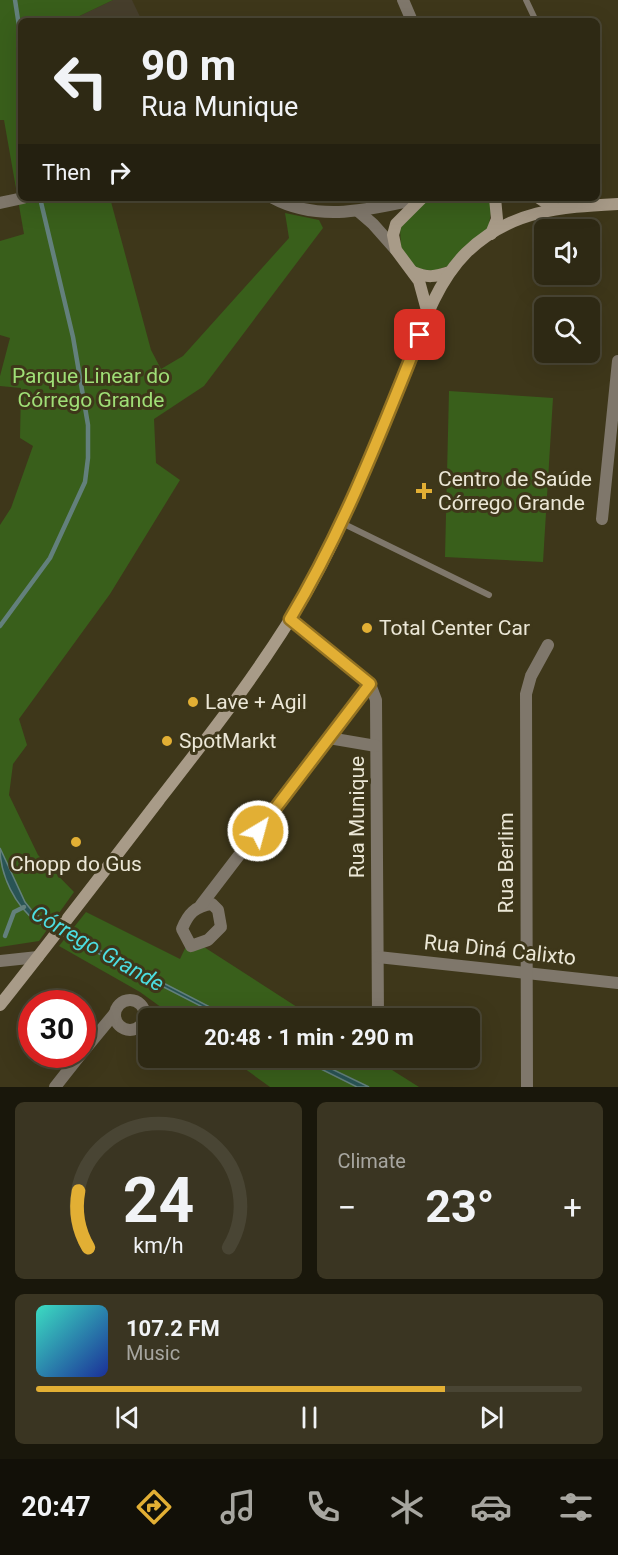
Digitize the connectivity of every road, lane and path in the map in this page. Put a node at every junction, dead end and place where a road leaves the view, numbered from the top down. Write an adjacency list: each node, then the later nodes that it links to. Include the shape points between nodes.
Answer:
1 (403, 0): 3 (street)
2 (526, 0): 4 (lane)
3 (411, 18)
4 (535, 18)
5 (18, 200): 10 (street)
6 (279, 201): 13 (street, via 308,210)
7 (409, 201): 13 (street)
8 (419, 201): 15 (main road, via 396,224)
9 (495, 201): 14 (main road, via 497,219)
10 (0, 203)
11 (618, 204): 12 (main road)
12 (558, 205): 14 (main road)
13 (358, 211): 15 (street)
14 (491, 234): 17 (main road, via 467,252)
15 (396, 250): 16 (main road)
16 (412, 271): 17 (main road, via 425,277); 18 (main road, via 419,281)
17 (450, 272): 18 (main road)
18 (428, 314): 21 (main road)
19 (618, 361): 20 (street)
20 (602, 519)
21 (342, 523): 22 (lane); 23 (main road)
22 (489, 596)
23 (290, 619): 25 (street); 29 (main road, via 220,721)
24 (548, 645): 32 (street, Rua Berlim, via 526,694)
25 (370, 684): 26 (street); 27 (street, Rua Munique, via 376,700)
26 (329, 738): 27 (street); 28 (street)
27 (376, 746): 30 (street, Rua Munique)
28 (201, 905)
29 (38, 957): 31 (street); 34 (main road)
30 (378, 957): 32 (street, Rua Diná Calixto); 35 (street, Rua Munique)
31 (0, 961)
32 (526, 972): 33 (street, Rua Diná Calixto); 40 (street, Rua Berlim)
33 (618, 983)
34 (0, 1005)
35 (378, 1008)
36 (115, 1013): 37 (street)
37 (96, 1037)
38 (71, 1068): 39 (street)
39 (55, 1087)
40 (527, 1087)

